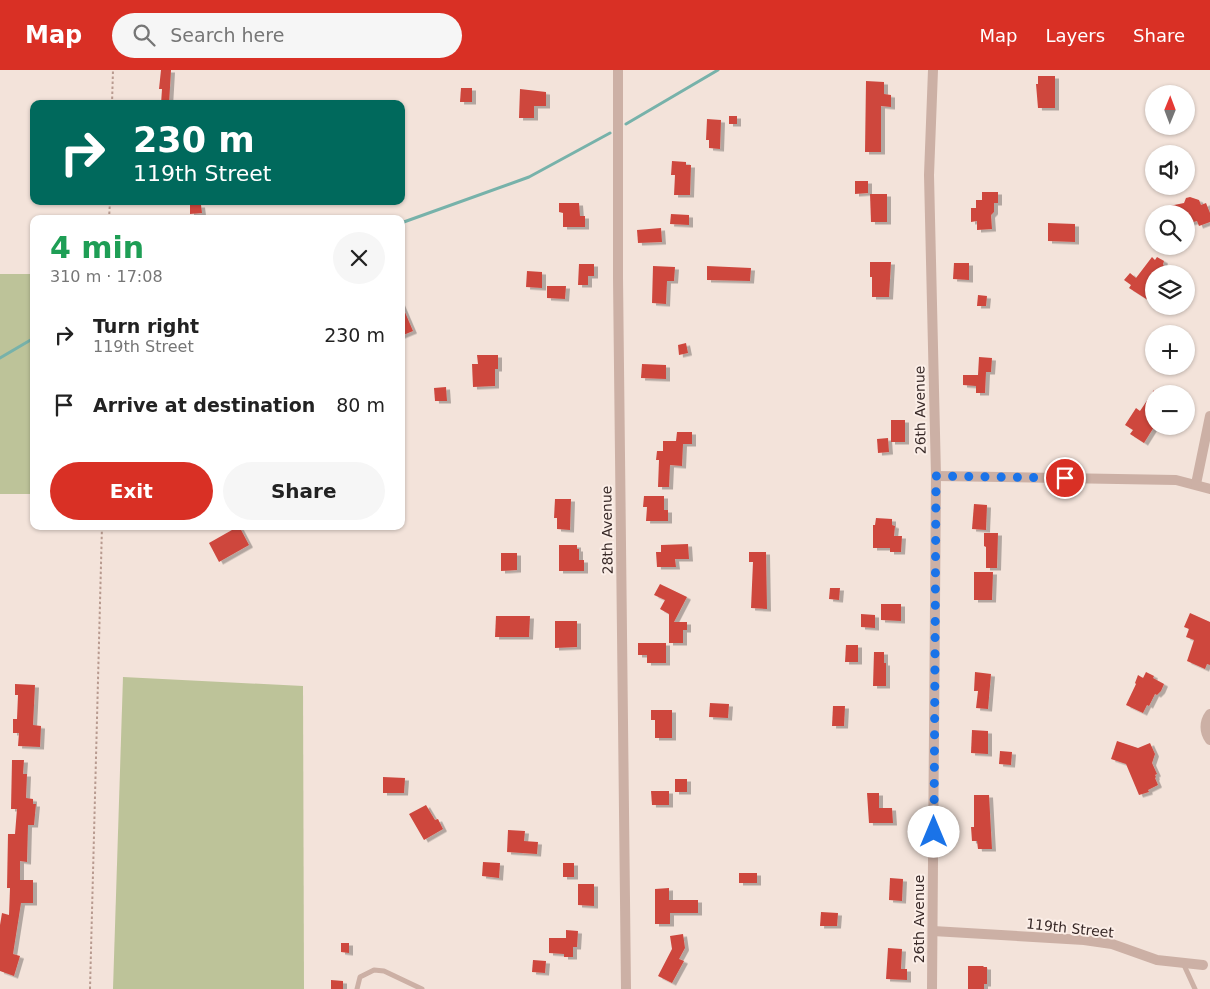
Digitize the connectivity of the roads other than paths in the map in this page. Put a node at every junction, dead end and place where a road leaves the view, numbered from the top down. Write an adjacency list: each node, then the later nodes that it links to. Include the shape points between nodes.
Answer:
1 (618, 70): 14 (street, 28th Avenue)
2 (932, 70): 4 (street, 26th Avenue, via 929,174)
3 (1210, 416): 5 (street)
4 (936, 476): 5 (street, via 1176,480); 9 (street, 26th Avenue)
5 (1196, 484): 6 (street)
6 (1210, 489)
7 (1210, 714): 8 (street, via 1205,724)
8 (1210, 740)
9 (933, 931): 10 (street, 119th Street, via 1084,940 1112,944 1157,960); 15 (street, 26th Avenue)
10 (1183, 963): 11 (street, 119th Street); 16 (lane)
11 (1203, 965)
12 (358, 989): 13 (lane, via 360,977 374,970)
13 (422, 989)
14 (626, 989)
15 (932, 989)
16 (1195, 989)

